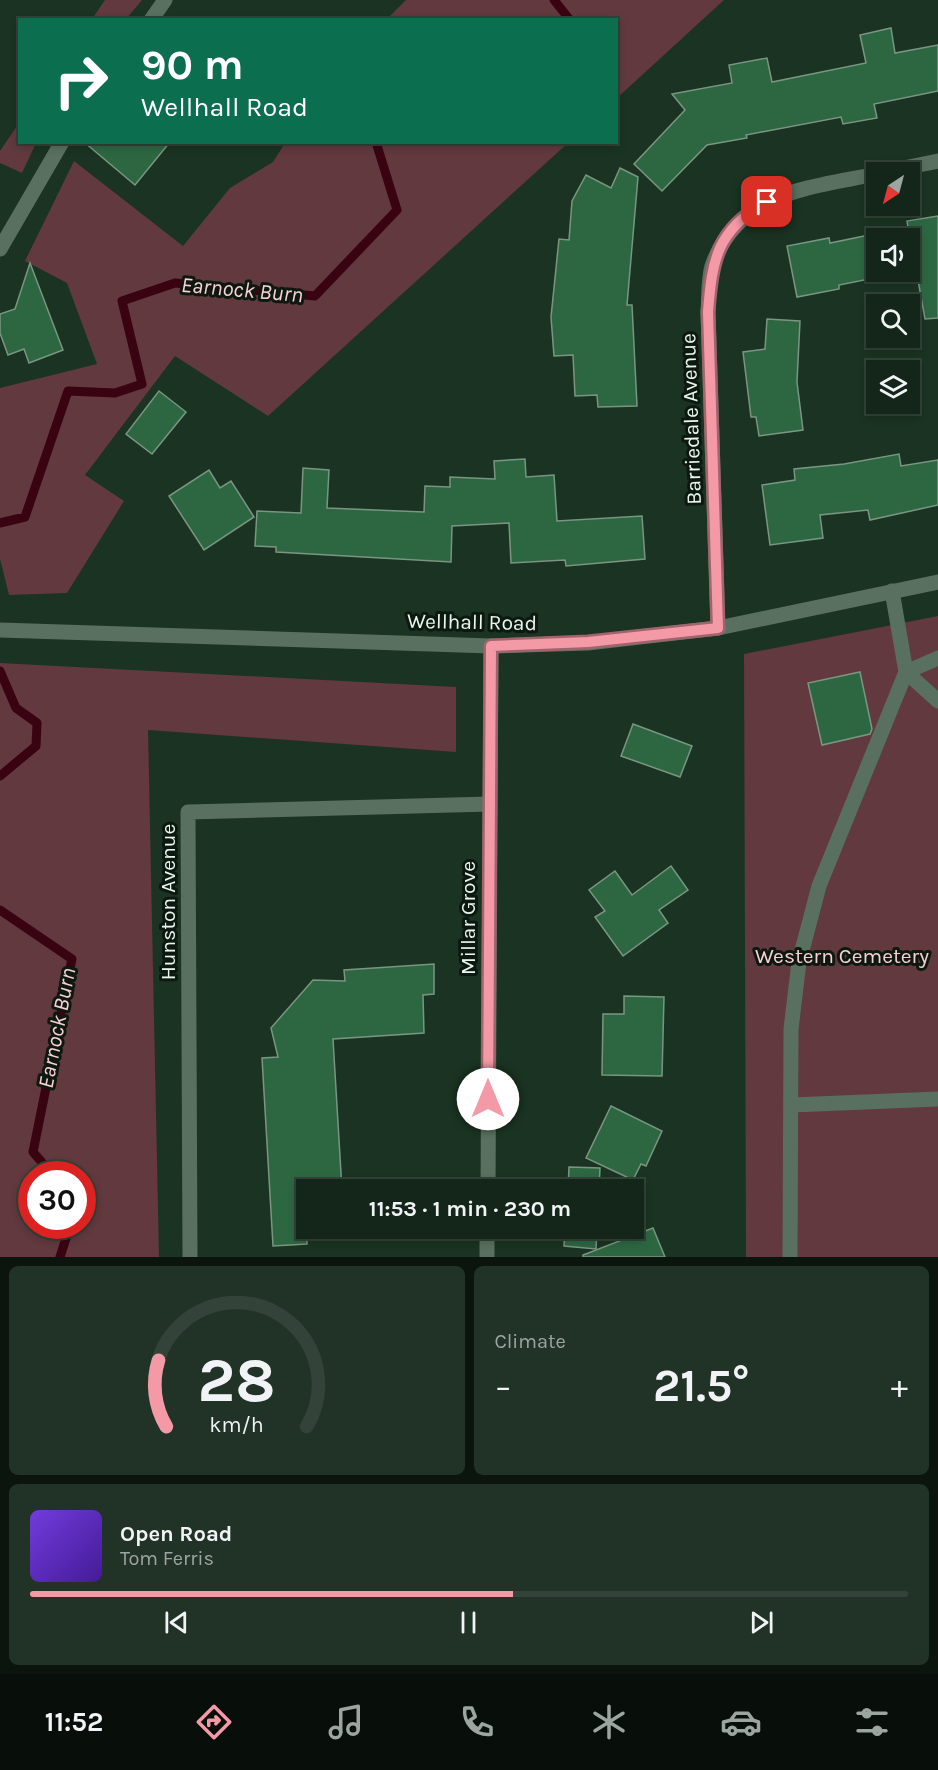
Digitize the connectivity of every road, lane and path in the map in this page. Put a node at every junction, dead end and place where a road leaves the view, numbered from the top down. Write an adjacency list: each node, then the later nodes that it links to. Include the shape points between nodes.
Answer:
1 (165, 0): 2 (street)
2 (152, 18)
3 (62, 144): 7 (street)
4 (938, 162): 5 (street)
5 (920, 165)
6 (866, 176): 10 (street, Barriedale Avenue, via 784,193 750,211 727,235 712,267 708,312)
7 (0, 249)
8 (938, 582): 9 (street, Wellhall Road)
9 (892, 591): 10 (street, Wellhall Road); 14 (street)
10 (718, 628): 12 (street, Wellhall Road, via 588,642)
11 (0, 630): 12 (street, Wellhall Road)
12 (491, 646): 16 (street, Millar Grove)
13 (938, 658): 14 (street)
14 (906, 672): 15 (street); 18 (street, via 819,886 798,973 791,1029)
15 (938, 701)
16 (490, 804): 19 (street, Millar Grove); 21 (street, Hunston Avenue, via 188,812)
17 (938, 1099): 18 (street)
18 (792, 1105): 23 (street)
19 (488, 1179)
20 (487, 1239): 22 (street)
21 (190, 1257)
22 (487, 1257)
23 (790, 1257)

